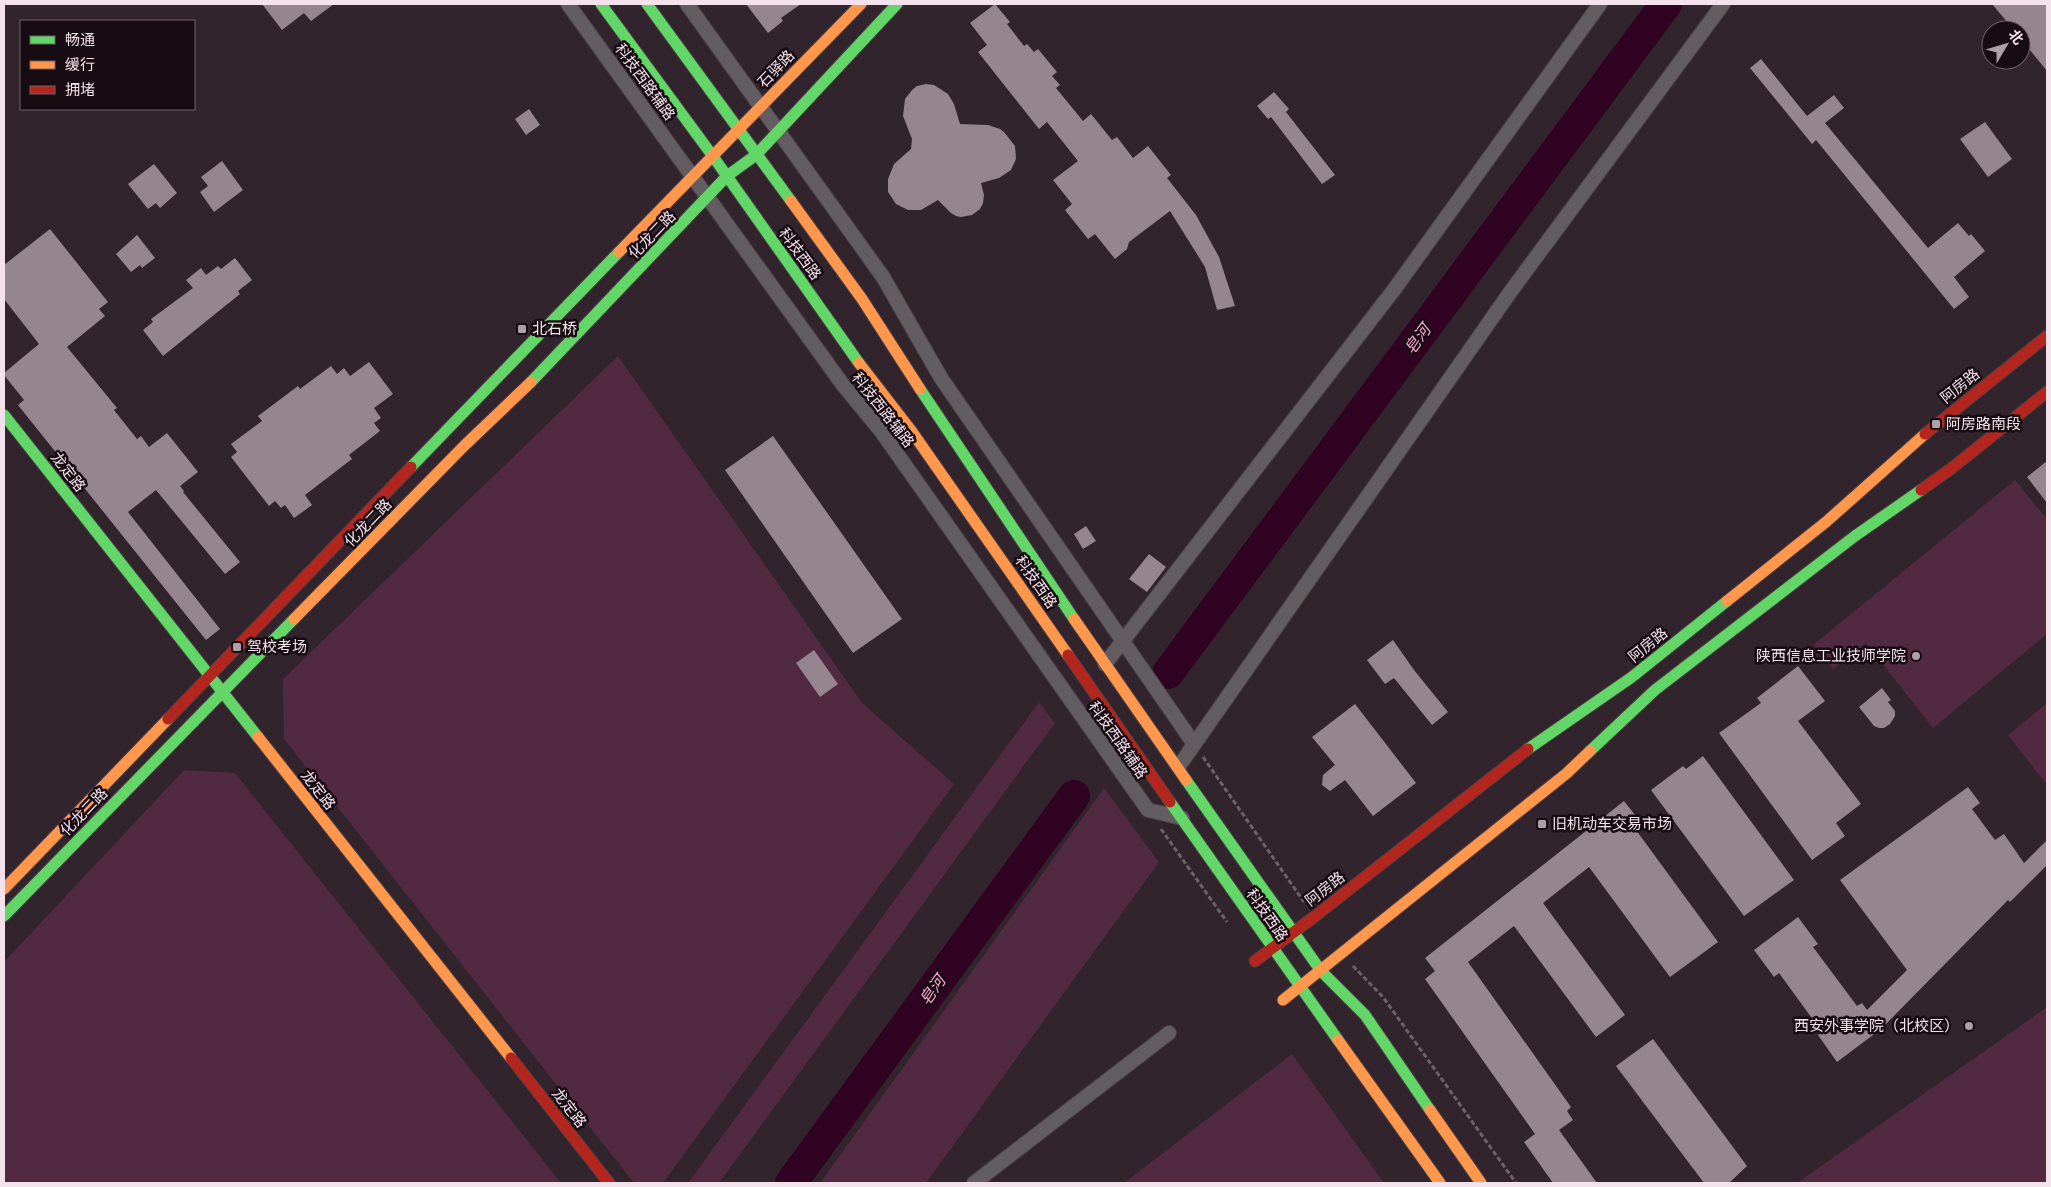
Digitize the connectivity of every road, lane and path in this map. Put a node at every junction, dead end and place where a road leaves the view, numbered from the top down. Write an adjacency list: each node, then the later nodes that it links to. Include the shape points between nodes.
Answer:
1 (568, 4): 14 (street, 科技西路辅路)
2 (601, 4): 12 (main road, 科技西路)
3 (647, 4): 10 (main road, 科技西路)
4 (687, 4): 9 (street)
5 (861, 4): 9 (main road, 石驿路)
6 (897, 4): 11 (main road)
7 (1600, 4): 20 (street, via 1393,291)
8 (1723, 4): 24 (street, via 1511,291)
9 (761, 106): 10 (main road, 石驿路); 11 (street)
10 (738, 131): 12 (main road, 石驿路); 13 (main road, 科技西路)
11 (779, 131): 13 (main road); 20 (street, via 883,277 941,378)
12 (712, 155): 14 (main road, 化龙二路); 15 (main road, 科技西路)
13 (756, 156): 15 (main road, 化龙二路); 21 (main road, 科技西路, via 862,299 952,439)
14 (693, 175): 16 (street, 科技西路辅路); 22 (main road, 化龙二路)
15 (727, 176): 16 (main road, 化龙二路); 26 (main road, 科技西路, via 913,434)
16 (708, 196): 23 (main road, 化龙二路, via 523,390); 26 (street, 科技西路辅路, via 838,378 881,431 1148,810)
17 (2047, 336): 29 (main road, 阿房路, via 1936,424 1826,522 1632,677 1515,758)
18 (2047, 392): 32 (main road, via 1952,468 1855,536 1655,690 1567,773)
19 (4, 415): 22 (main road, 龙定路)
20 (1123, 641): 21 (street); 24 (street)
21 (1105, 664): 25 (main road, 科技西路)
22 (209, 677): 23 (main road, 龙定路); 27 (main road, 化龙二路)
23 (222, 692): 28 (main road, 化龙二路); 36 (main road, 龙定路)
24 (1194, 744): 25 (street)
25 (1179, 766): 29 (main road, 科技西路)
26 (1182, 818): 30 (main road, 科技西路)
27 (4, 889)
28 (4, 916)
29 (1294, 931): 30 (main road, 阿房路); 32 (main road, 科技西路)
30 (1272, 948): 31 (main road, 阿房路); 33 (main road, 科技西路)
31 (1254, 961)
32 (1321, 971): 33 (main road); 39 (main road, 科技西路, via 1364,1015)
33 (1300, 987): 34 (main road); 38 (main road, 科技西路)
34 (1283, 1000)
35 (1169, 1033): 37 (street)
36 (610, 1183)
37 (974, 1183)
38 (1440, 1183)
39 (1481, 1183)

